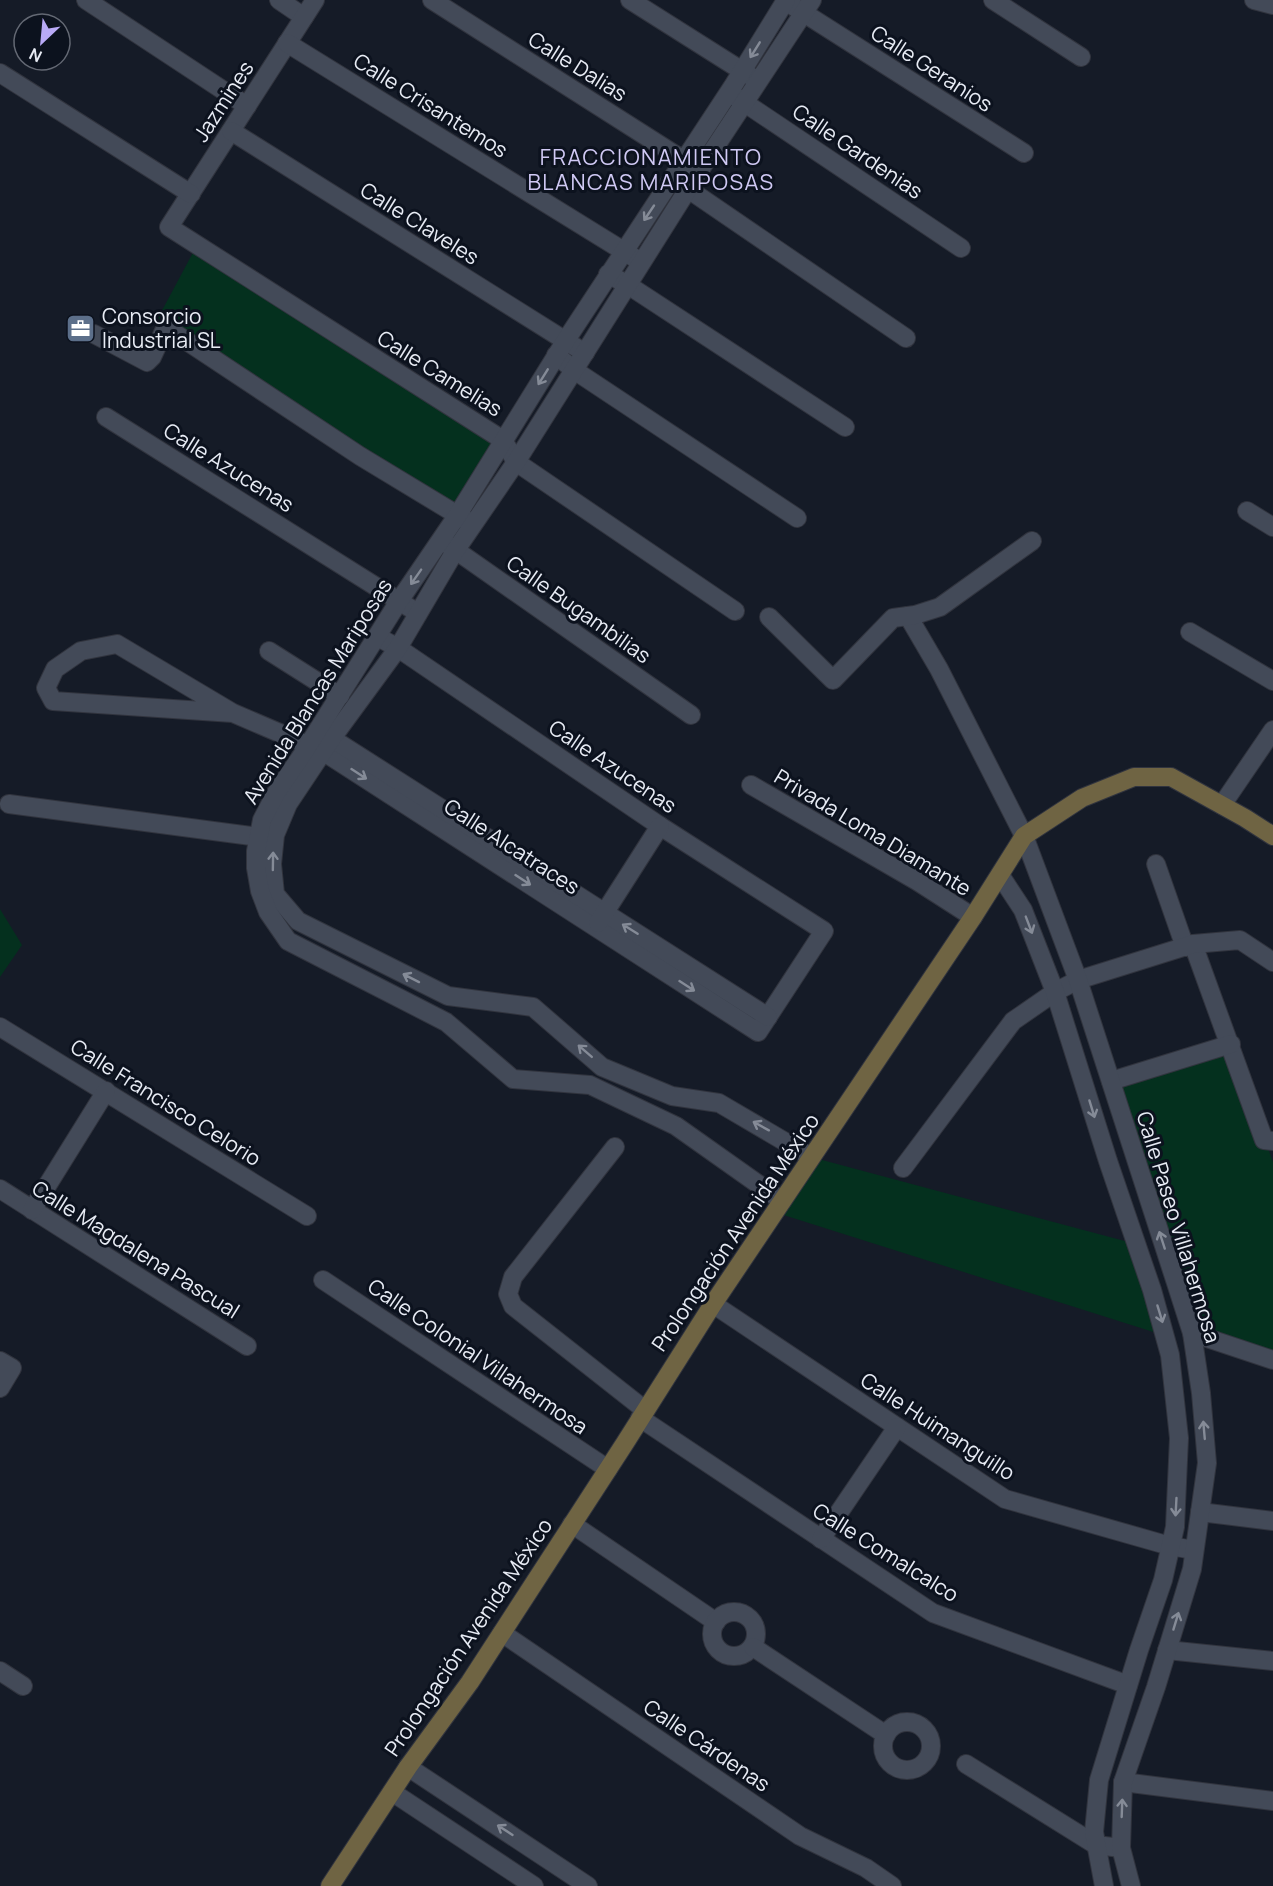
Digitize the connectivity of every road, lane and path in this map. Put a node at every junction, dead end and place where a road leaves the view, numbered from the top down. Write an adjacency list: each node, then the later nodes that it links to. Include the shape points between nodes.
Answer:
1 (86, 0): 19 (street)
2 (279, 0): 11 (street)
3 (315, 0): 11 (street, Jazmines)
4 (432, 0): 22 (street, Calle Dalias)
5 (630, 0): 14 (street)
6 (993, 0): 13 (street)
7 (1254, 0): 9 (street)
8 (786, 1): 10 (street, Calle Geranios); 14 (street, Avenida Blancas Mariposas, one-way to 14)
9 (1273, 5)
10 (808, 6): 16 (street, Avenida Blancas Mariposas); 21 (street, Calle Geranios)
11 (304, 17): 12 (street, Jazmines)
12 (287, 43): 19 (street, Jazmines); 29 (street, Calle Crisantemos)
13 (1081, 57)
14 (742, 72): 16 (street); 17 (street, Avenida Blancas Mariposas)
15 (0, 73): 26 (street)
16 (759, 81): 18 (street, Avenida Blancas Mariposas)
17 (729, 92): 18 (street, Calle Gardenias); 22 (street, Avenida Blancas Mariposas)
18 (744, 102): 23 (street, Avenida Blancas Mariposas); 28 (street, Calle Gardenias)
19 (247, 106): 20 (street, Jazmines)
20 (231, 131): 26 (street, Jazmines); 35 (street, Calle Claveles)
21 (1024, 153)
22 (685, 160): 23 (street, Calle Dalias); 24 (street, Avenida Blancas Mariposas)
23 (700, 170): 25 (street, Avenida Blancas Mariposas)
24 (672, 178): 25 (street); 29 (street, Avenida Blancas Mariposas, one-way to 29)
25 (688, 189): 30 (street, Avenida Blancas Mariposas); 34 (street)
26 (190, 194): 27 (street, Jazmines)
27 (169, 227): 40 (street, Calle Camelias)
28 (962, 248)
29 (624, 251): 30 (street, Calle Crisantemos); 31 (street, Avenida Blancas Mariposas)
30 (642, 262): 32 (street, Avenida Blancas Mariposas)
31 (608, 274): 32 (street); 35 (street, Avenida Blancas Mariposas)
32 (628, 285): 36 (street, Avenida Blancas Mariposas); 39 (street)
33 (94, 334): 44 (street, via 147,362 164,331 170,330 360,456)
34 (906, 338)
35 (561, 347): 36 (street, Calle Claveles); 37 (street, Calle Claveles); 40 (street, Avenida Blancas Mariposas, one-way to 40)
36 (585, 353): 37 (street, Avenida Blancas Mariposas)
37 (574, 370): 41 (street, Avenida Blancas Mariposas); 43 (street, Calle Claveles)
38 (106, 417): 48 (street, Calle Azucenas)
39 (844, 427)
40 (503, 440): 41 (street, Calle Camelias); 44 (street, Avenida Blancas Mariposas)
41 (516, 462): 44 (street, Avenida Blancas Mariposas); 49 (street, Calle Camelias)
42 (1247, 511): 45 (street)
43 (797, 518)
44 (465, 520): 47 (street, Avenida Blancas Mariposas)
45 (1273, 527)
46 (1032, 541): 51 (street, via 940,607)
47 (448, 546): 48 (street, Avenida Blancas Mariposas, one-way to 48); 50 (street, Avenida Blancas Mariposas); 60 (street, Calle Bugambilias)
48 (399, 601): 50 (street, Calle Azucenas); 54 (street, Avenida Blancas Mariposas)
49 (735, 611)
50 (418, 613): 55 (street, Avenida Blancas Mariposas)
51 (908, 616): 52 (street, via 893,618 832,680); 67 (street, Calle Paseo Villahermosa)
52 (770, 617)
53 (1190, 633): 57 (street)
54 (378, 637): 55 (street, Calle Azucenas); 58 (street, Avenida Blancas Mariposas)
55 (398, 648): 62 (street, Avenida Blancas Mariposas); 66 (street, Calle Azucenas)
56 (269, 651): 58 (street)
57 (1273, 681)
58 (340, 696): 62 (street, Avenida Blancas Mariposas)
59 (233, 713): 59 (street, Calle Alcatraces, via 117,644 81,651 55,669 46,688 53,701); 62 (street, Calle Alcatraces)
60 (691, 715)
61 (1273, 730): 65 (street)
62 (321, 741): 69 (street, Avenida Blancas Mariposas, via 276,793 262,820); 73 (street, Calle Alcatraces); 85 (street, Avenida Blancas Mariposas, one-way to 62, via 720,1103 672,1096 602,1066 533,1007 448,996 298,921 275,894 275,835)
63 (751, 785): 72 (street, Privada Loma Diamante)
64 (9, 804): 69 (street)
65 (1222, 805): 67 (main road, Prolongación Avenida México, via 1171,777 1134,777 1082,798); 68 (main road, Prolongación Avenida México)
66 (660, 826): 73 (street); 78 (street, Calle Azucenas, via 824,931)
67 (1024, 836): 71 (main road, Prolongación Avenida México); 76 (street, Calle Paseo Villahermosa)
68 (1273, 836)
69 (259, 837): 88 (street, Avenida Blancas Mariposas, via 256,868 260,891 268,912 288,941 446,1022 513,1079 590,1085 676,1126)
70 (1156, 864): 74 (street)
71 (1000, 875): 72 (main road, Prolongación Avenida México); 77 (street, Calle Paseo Villahermosa, one-way to 77, via 1023,910)
72 (973, 917): 85 (main road, Prolongación Avenida México)
73 (600, 920): 78 (street, Calle Alcatraces)
74 (1189, 945): 75 (street, via 1240,940); 76 (street); 80 (street)
75 (1273, 962)
76 (1078, 980): 77 (street); 81 (street, Calle Paseo Villahermosa)
77 (1055, 992): 86 (street, via 1013,1022); 93 (street, Calle Paseo Villahermosa, one-way to 93)
78 (763, 1024)
79 (0, 1027): 82 (street, Calle Francisco Celorio)
80 (1230, 1044): 81 (street); 83 (street)
81 (1111, 1081): 92 (street, Calle Paseo Villahermosa, one-way to 81)
82 (106, 1091): 89 (street); 90 (street, Calle Francisco Celorio)
83 (1269, 1140)
84 (615, 1147): 100 (street, Calle Comalcalco, via 513,1277 508,1294 513,1306)
85 (812, 1156): 88 (main road, Prolongación Avenida México)
86 (903, 1168)
87 (0, 1189): 89 (street, Calle Magdalena Pascual)
88 (782, 1201): 94 (main road, Prolongación Avenida México)
89 (32, 1210): 96 (street, Calle Magdalena Pascual)
90 (307, 1216)
91 (323, 1280): 102 (street, Calle Colonial Villahermosa)
92 (1176, 1283): 93 (street); 95 (street, Calle Paseo Villahermosa)
93 (1152, 1290): 107 (street, Calle Paseo Villahermosa, one-way to 107, via 1170,1355 1179,1438 1175,1527)
94 (712, 1304): 100 (main road, Prolongación Avenida México); 101 (street, Calle Huimanguillo)
95 (1192, 1334): 97 (street); 103 (street, Calle Paseo Villahermosa, one-way to 95, via 1207,1463)
96 (247, 1346)
97 (1273, 1360)
98 (0, 1361): 99 (street, via 12,1368)
99 (0, 1388)
100 (643, 1414): 102 (main road, Prolongación Avenida México); 106 (street, Calle Comalcalco)
101 (897, 1427): 106 (street); 107 (street, Calle Huimanguillo, via 1005,1499)
102 (608, 1469): 105 (main road, Prolongación Avenida México)
103 (1200, 1512): 104 (street); 108 (street, Calle Paseo Villahermosa)
104 (1273, 1521)
105 (572, 1524): 109 (street); 110 (main road, Prolongación Avenida México)
106 (821, 1539): 115 (street, Calle Comalcalco, via 933,1613)
107 (1170, 1546): 108 (street, Calle Huimanguillo); 115 (street, Calle Paseo Villahermosa, via 1163,1580)
108 (1194, 1550): 112 (street, Calle Paseo Villahermosa, one-way to 108, via 1192,1569)
109 (716, 1622): 111 (street, via 712,1631 718,1650 736,1657); 111 (street, via 733,1612 751,1619 757,1638)
110 (502, 1633): 119 (main road, Prolongación Avenida México); 130 (street, Calle Cárdenas, via 800,1836 866,1868)
111 (753, 1647): 117 (street)
112 (1167, 1650): 113 (street); 120 (street, Calle Paseo Villahermosa)
113 (1273, 1661)
114 (0, 1671): 116 (street)
115 (1128, 1685): 123 (street, Calle Paseo Villahermosa, via 1099,1780)
116 (22, 1686)
117 (886, 1735)
118 (966, 1764): 123 (street)
119 (408, 1767): 121 (main road, Prolongación Avenida México); 125 (street, one-way to 119)
120 (1123, 1782): 122 (street); 124 (street, Calle Paseo Villahermosa, one-way to 120)
121 (392, 1792): 126 (street); 128 (main road, Prolongación Avenida México)
122 (1273, 1801)
123 (1096, 1845): 124 (street); 131 (street, Calle Paseo Villahermosa)
124 (1121, 1848): 132 (street, Calle Paseo Villahermosa)
125 (534, 1849): 126 (street); 127 (street)
126 (516, 1874): 129 (street)
127 (586, 1885)
128 (330, 1886)
129 (534, 1886)
130 (892, 1886)
131 (1104, 1886)
132 (1131, 1886)

